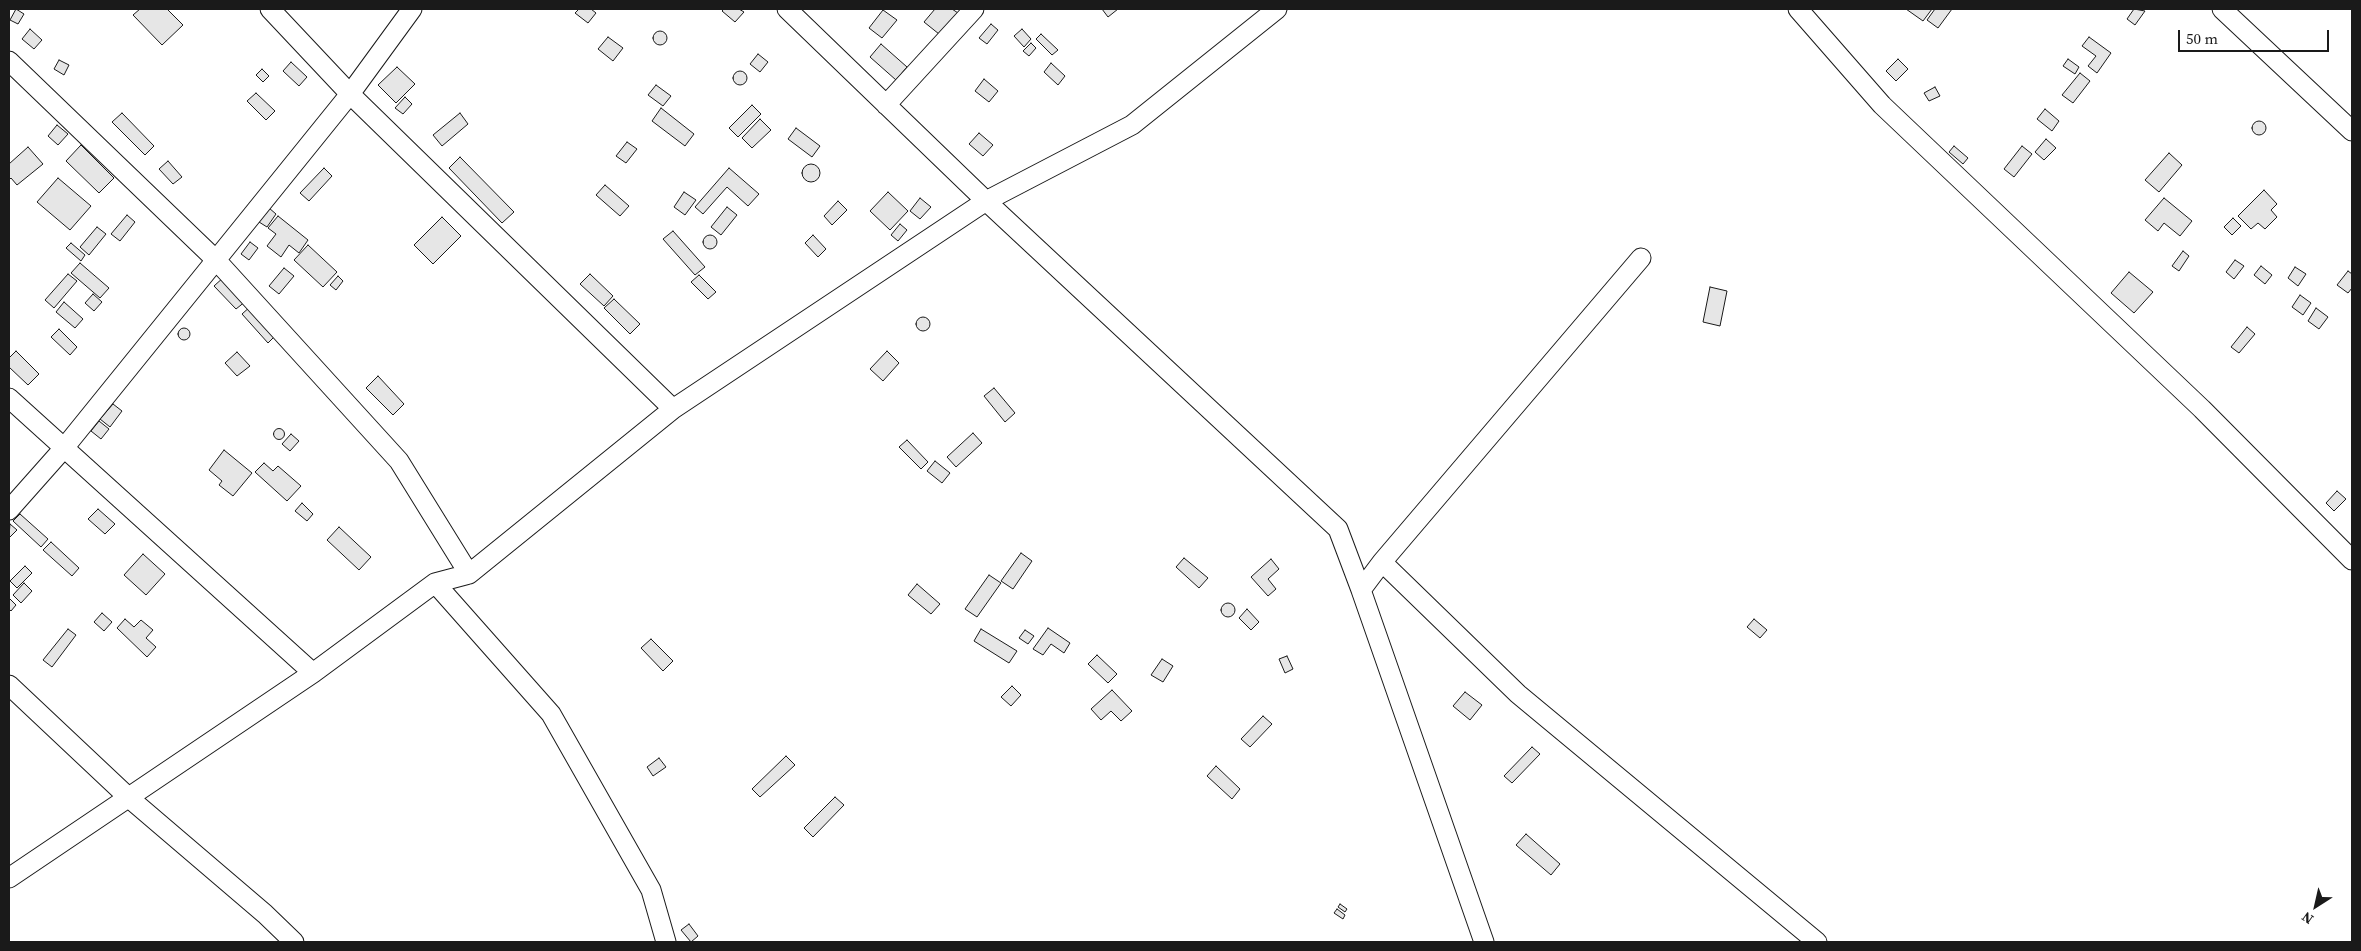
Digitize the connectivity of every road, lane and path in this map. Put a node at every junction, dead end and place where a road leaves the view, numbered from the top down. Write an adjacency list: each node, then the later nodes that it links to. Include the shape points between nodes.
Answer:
1 (270, 9): 9 (street)
2 (412, 9): 9 (street)
3 (787, 9): 10 (street)
4 (974, 9): 10 (street)
5 (1277, 9): 12 (street, via 1132,125)
6 (1798, 9): 19 (street, via 1882,105 2202,409)
7 (2222, 9): 11 (street)
8 (9, 61): 14 (street)
9 (350, 94): 14 (street); 16 (street)
10 (886, 104): 12 (street)
11 (2352, 131)
12 (986, 201): 16 (street); 23 (street, via 1338,529)
13 (1642, 258): 20 (street)
14 (216, 260): 17 (street); 21 (street, via 399,461)
15 (9, 398): 17 (street)
16 (673, 409): 21 (street)
17 (64, 448): 18 (street); 24 (street)
18 (9, 510)
19 (2352, 560)
20 (1382, 562): 23 (street); 31 (street, via 1518,694)
21 (469, 574): 22 (street)
22 (435, 583): 24 (street); 29 (street, via 550,714 650,890)
23 (1361, 590): 30 (street)
24 (313, 673): 26 (street)
25 (9, 685): 26 (street)
26 (128, 798): 27 (street); 28 (street)
27 (9, 878)
28 (294, 942)
29 (666, 942)
30 (1484, 942)
31 (1817, 942)

